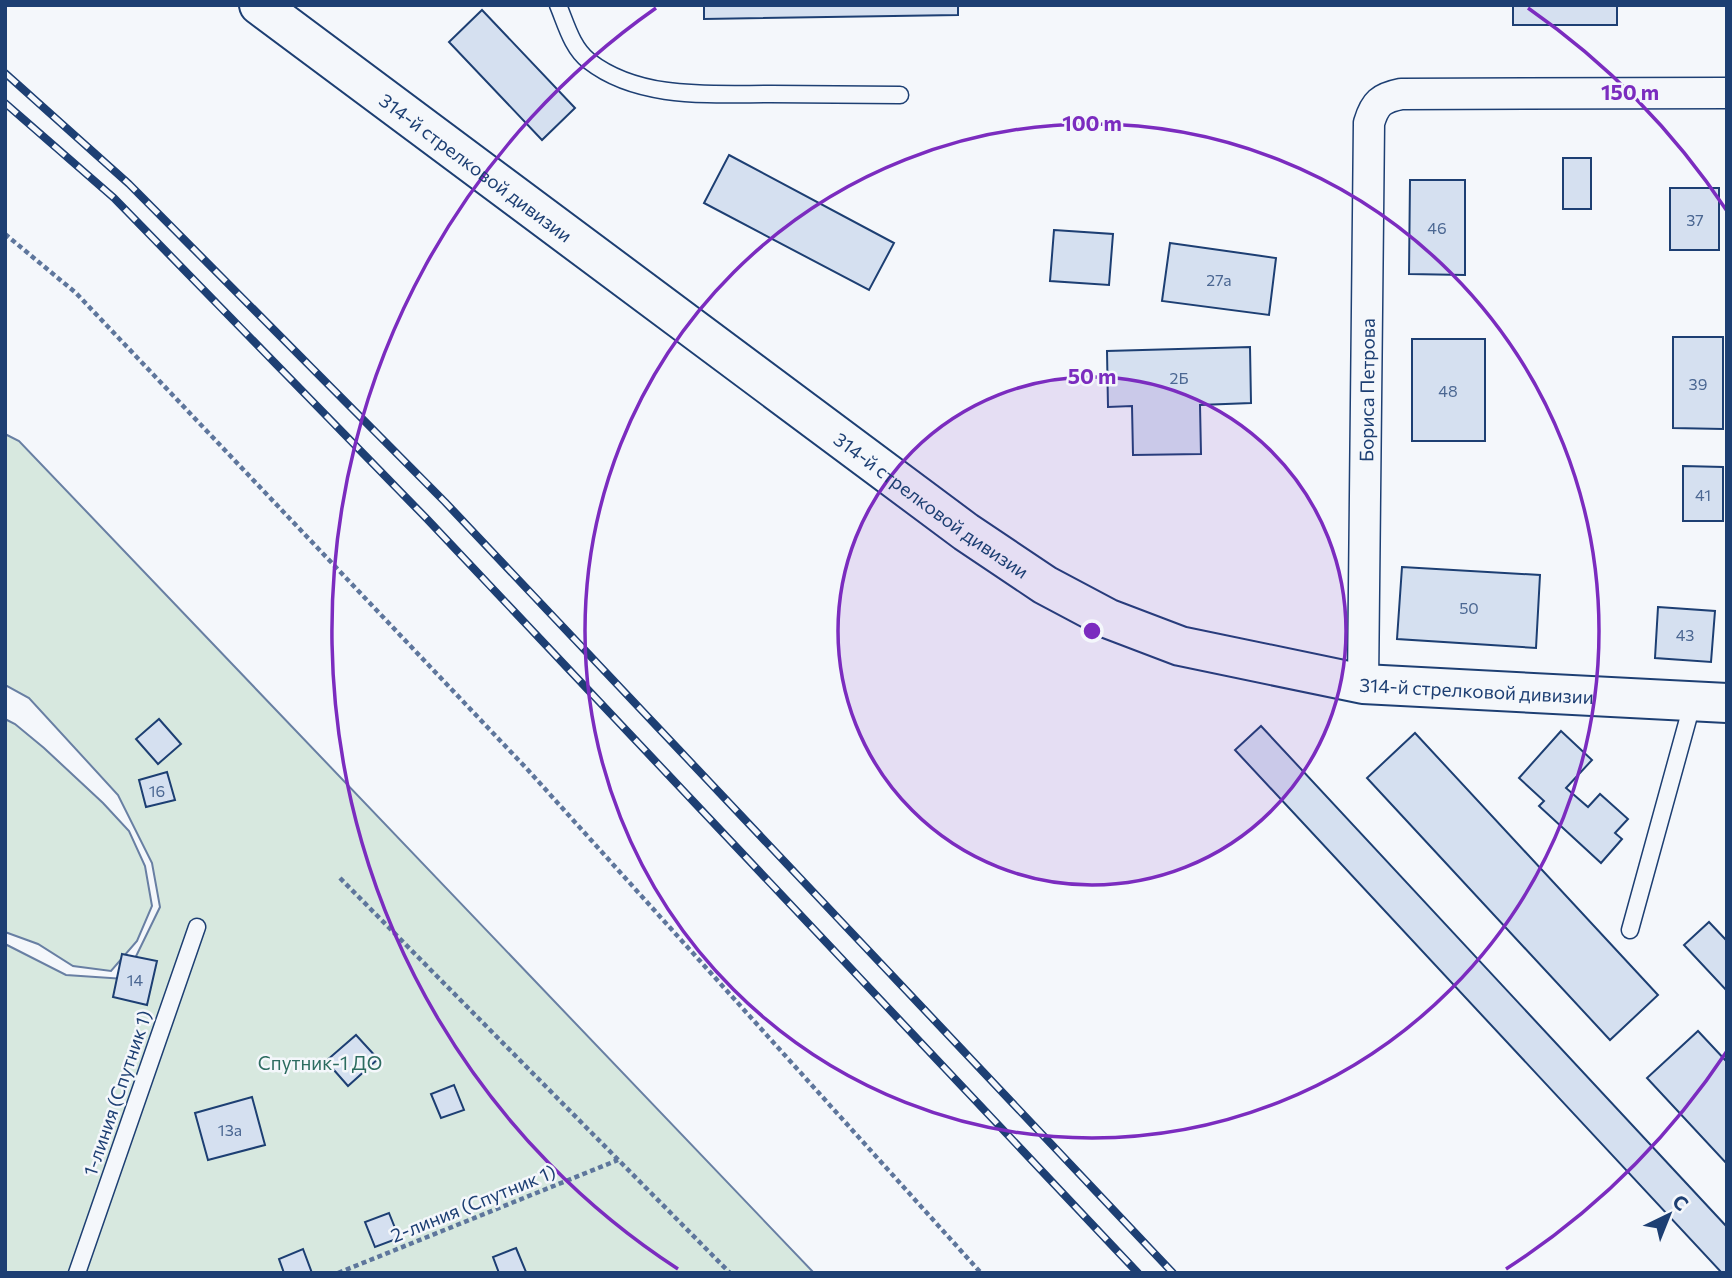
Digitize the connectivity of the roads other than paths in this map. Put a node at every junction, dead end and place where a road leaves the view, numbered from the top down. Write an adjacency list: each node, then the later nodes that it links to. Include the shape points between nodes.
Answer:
1 (259, 5): 5 (street, 314-й стрелковой дивизии, via 954,523 1045,585 1109,619 1180,646)
2 (558, 5): 4 (lane, via 571,38 586,59 608,74 642,85 678,93)
3 (1727, 93): 5 (street, Бориса Петрова, via 1401,94 1380,101 1373,111 1369,123)
4 (900, 95)
5 (1363, 684): 6 (street, 314-й стрелковой дивизии)
6 (1710, 702): 8 (lane)
7 (197, 927): 9 (lane, 1-линия (Спутник 1))
8 (1630, 930)
9 (77, 1273)

